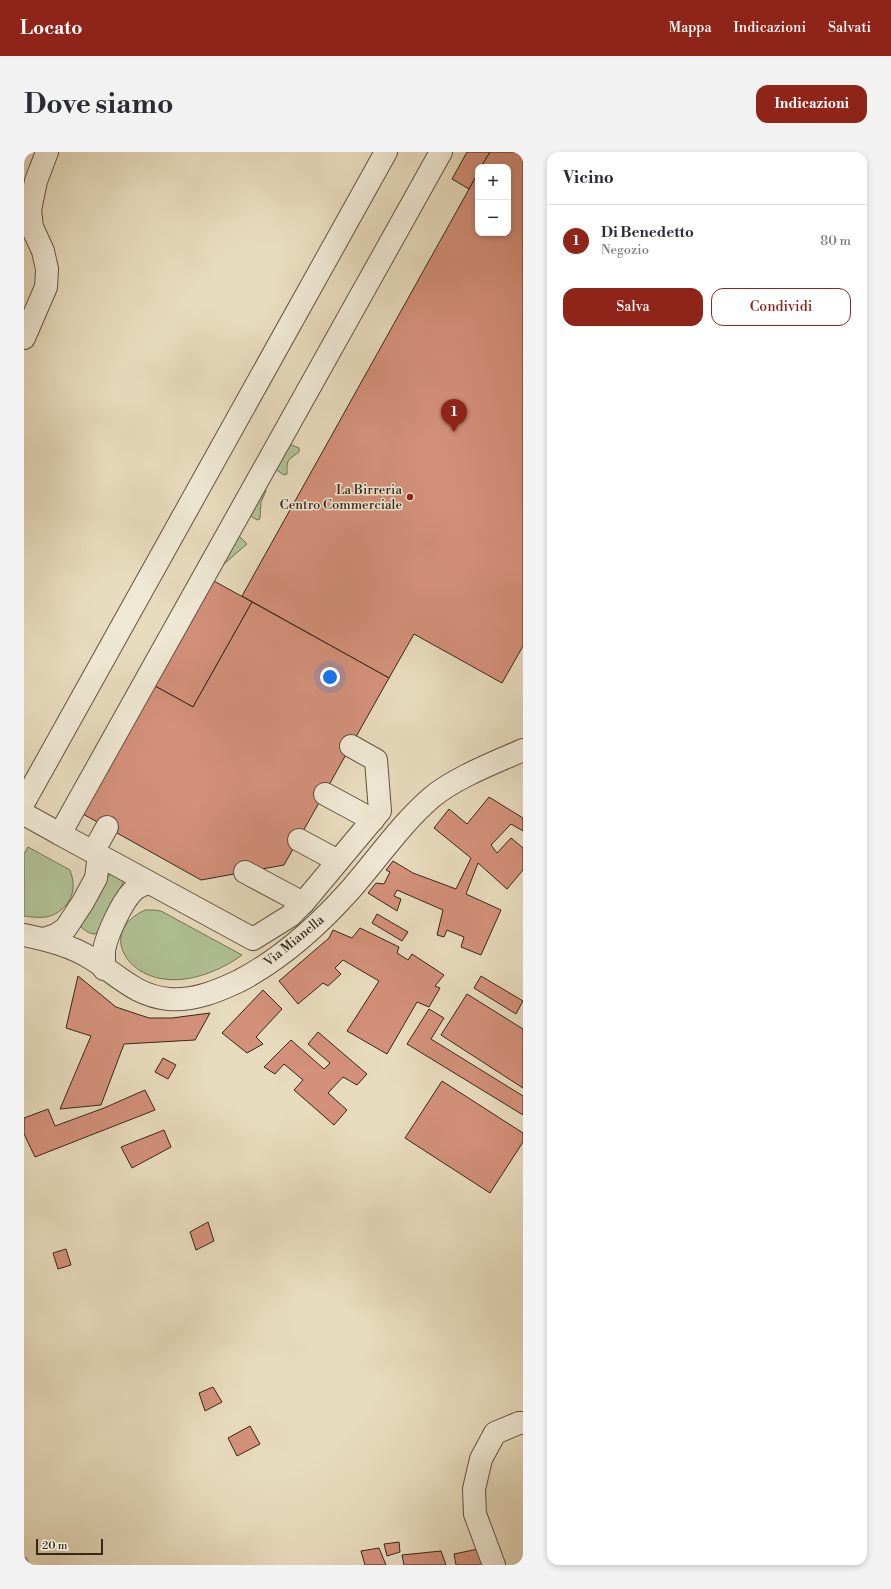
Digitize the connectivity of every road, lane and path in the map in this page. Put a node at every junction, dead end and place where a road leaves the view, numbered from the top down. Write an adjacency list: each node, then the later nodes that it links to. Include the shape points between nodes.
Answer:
1 (46, 152): 4 (street, via 32,195)
2 (386, 152): 9 (street)
3 (441, 152): 13 (street)
4 (28, 225): 5 (street, via 43,250 46,287)
5 (24, 338)
6 (351, 746): 11 (street, via 376,760 380,811)
7 (523, 750): 21 (street, Via Mianella, via 450,785 432,797 389,842 320,923 252,974 225,988 203,995 170,999 138,991)
8 (324, 794): 11 (street)
9 (24, 802)
10 (24, 814): 13 (street)
11 (373, 820): 16 (street)
12 (107, 827): 15 (street)
13 (60, 834): 15 (street)
14 (299, 840): 16 (street)
15 (96, 854): 18 (street); 20 (street, via 96,878 66,928 56,935)
16 (338, 861): 19 (street)
17 (246, 872): 19 (street)
18 (149, 883): 19 (street, via 253,939 290,916); 21 (street, via 133,891 115,920 104,951)
19 (303, 903)
20 (34, 937): 21 (street, Via Mianella, via 78,951)
21 (104, 969)
22 (523, 1423): 23 (street, via 495,1433 481,1459 474,1489 475,1514)
23 (494, 1565)

